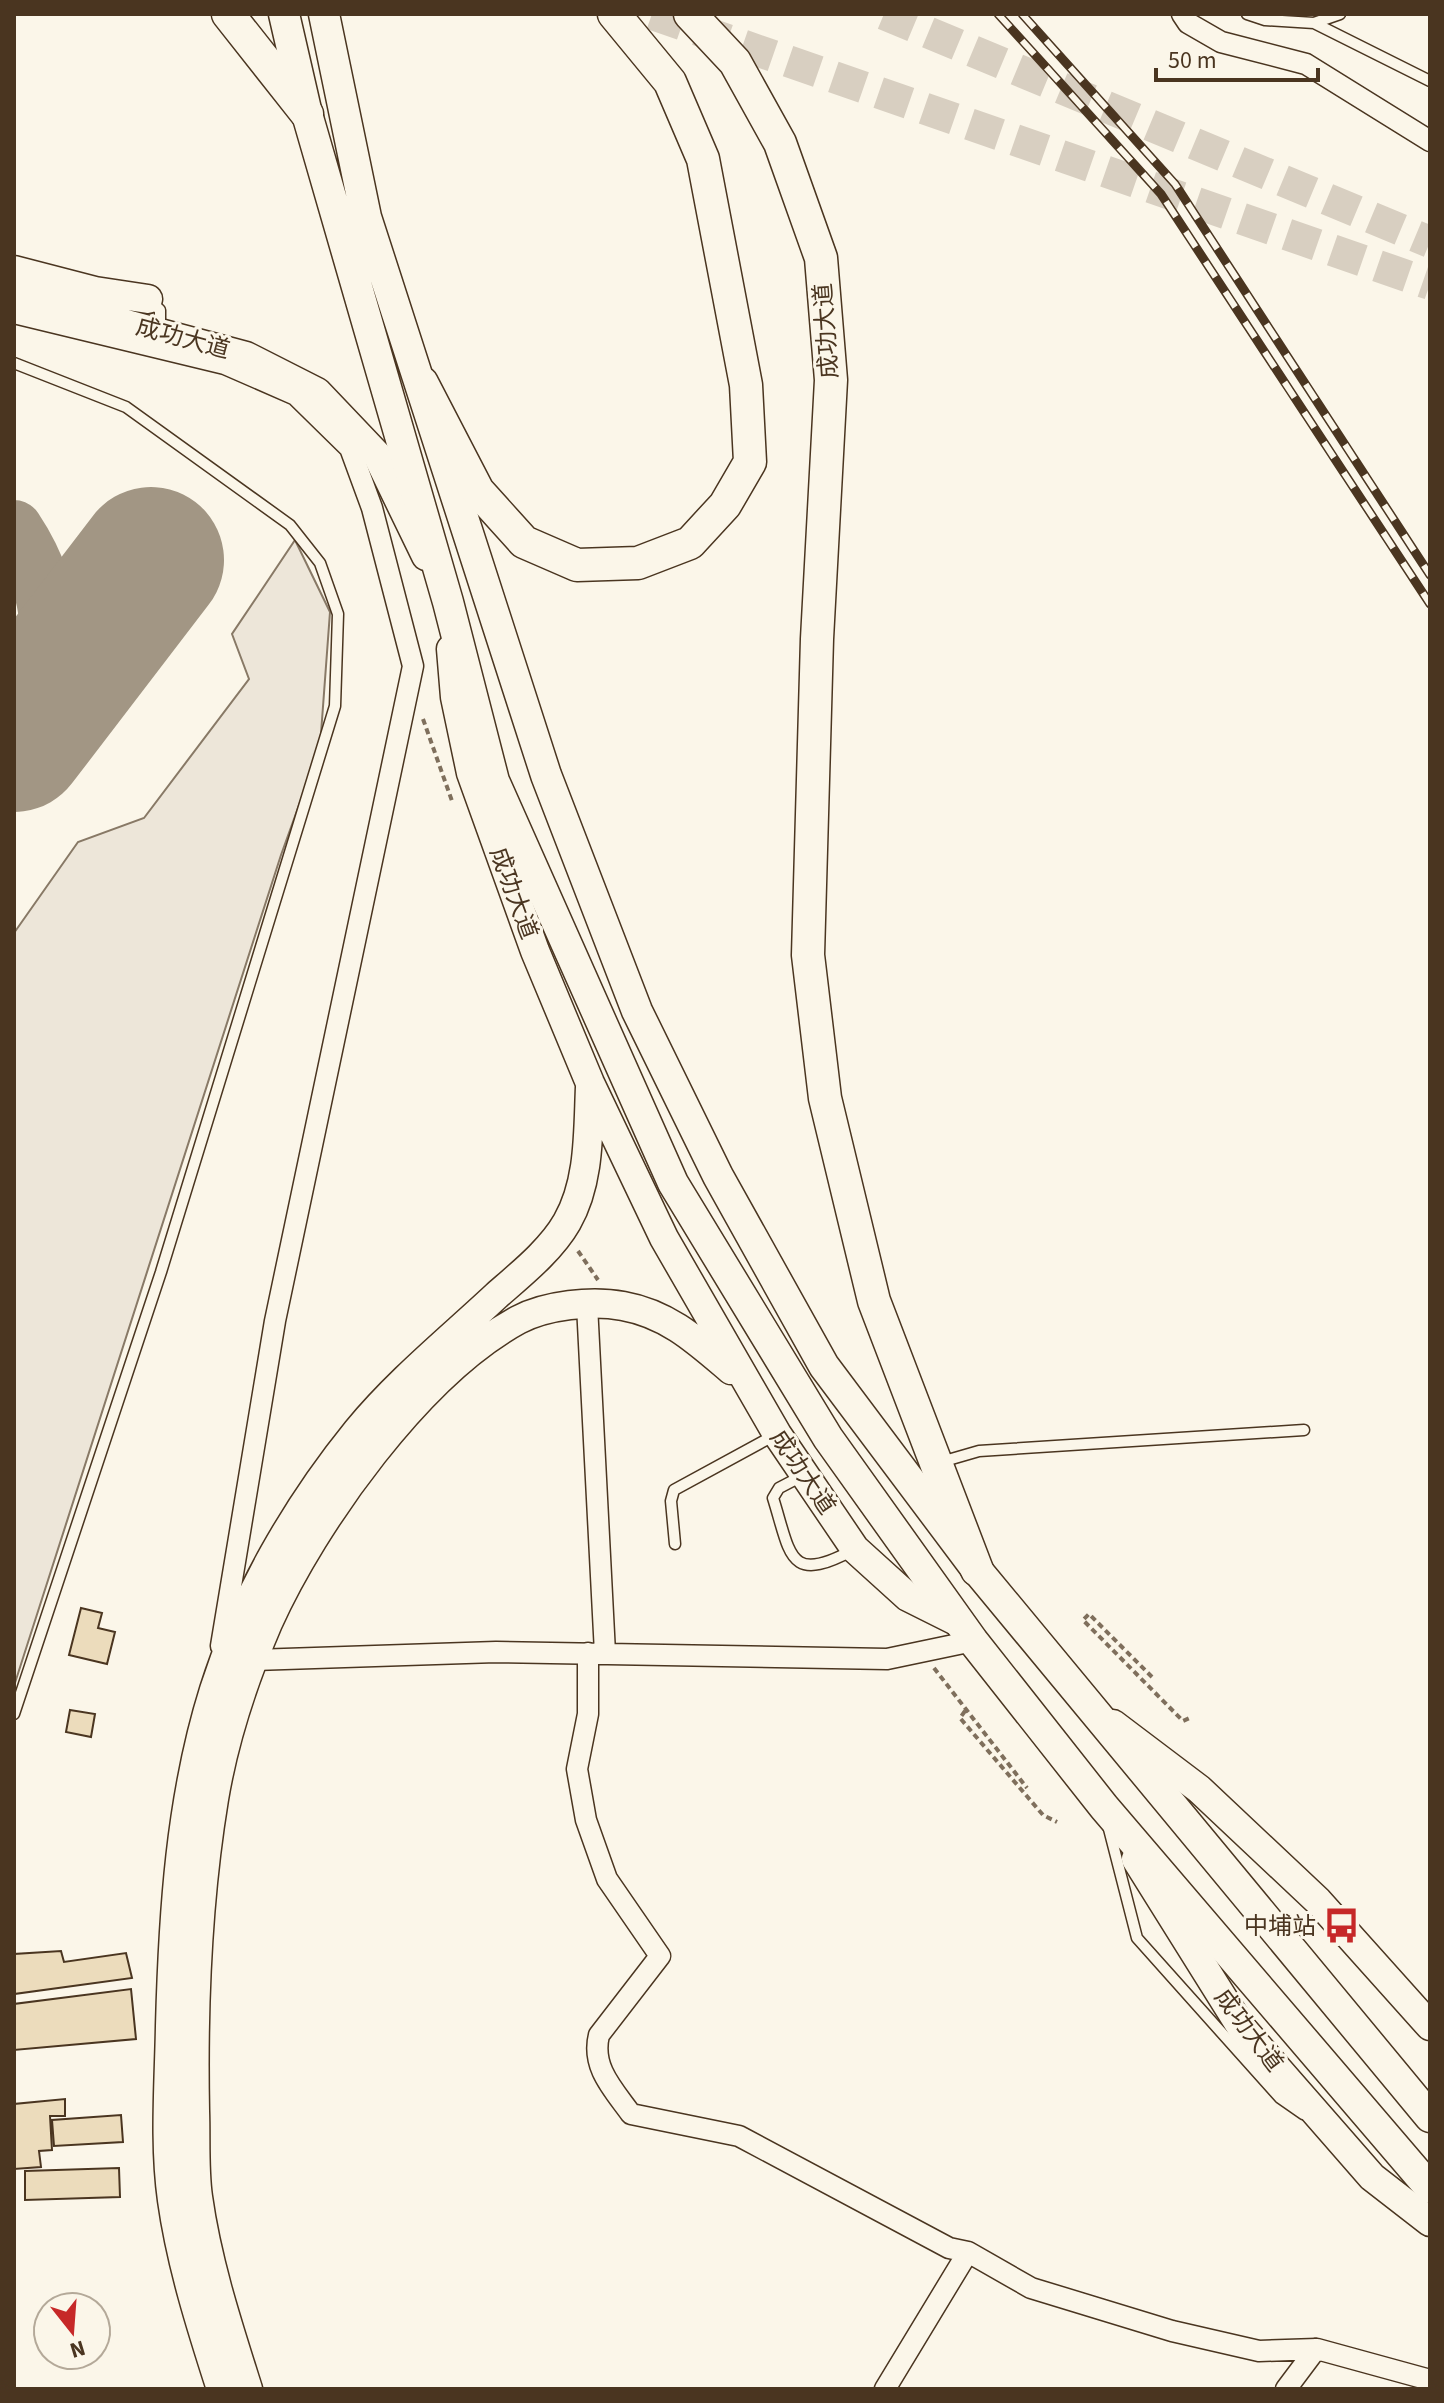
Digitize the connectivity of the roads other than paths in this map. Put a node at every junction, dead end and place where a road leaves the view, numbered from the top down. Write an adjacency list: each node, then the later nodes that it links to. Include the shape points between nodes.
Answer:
1 (228, 14): 11 (highway)
2 (284, 14): 11 (main road)
3 (324, 14): 19 (main road, via 366,217)
4 (614, 14): 19 (highway, via 670,82 703,159 746,385 750,462 725,505 690,543 638,563 577,565 524,542 478,491)
5 (690, 14): 26 (highway, 成功大道, via 735,62 780,143 821,258 831,380 808,955 825,1098 874,1301)
6 (1182, 14): 12 (street, via 1221,42 1306,64)
7 (1247, 14): 9 (lane)
8 (1340, 14): 9 (lane)
9 (1314, 23): 10 (lane)
10 (1430, 81)
11 (307, 114): 20 (main road)
12 (1430, 141)
13 (14, 270): 15 (main road, 成功大道)
14 (14, 294): 17 (main road, 成功大道)
15 (148, 299): 17 (lane, via 158,306 161,317)
16 (14, 313): 34 (street, via 225,364 296,395 350,448 372,508 413,666 275,1321)
17 (150, 330): 20 (main road, 成功大道, via 246,356 317,392 377,455)
18 (14, 363): 36 (lane, via 126,407 290,525 320,563 338,614 335,706 161,1272)
19 (422, 383): 30 (main road, via 546,775 637,1011 718,1176 824,1366)
20 (448, 602): 21 (main road, 成功大道, via 455,697 471,773 535,951); 31 (main road, via 494,781 673,1183 828,1438)
21 (590, 1083): 23 (main road, 成功大道, via 664,1238); 34 (main road, via 588,1158 567,1221 527,1268 358,1430 302,1506 246,1609)
22 (595, 1295): 23 (main road, via 674,1322); 32 (street); 33 (main road, via 522,1317 486,1340 378,1446 324,1520)
23 (746, 1382): 25 (main road, 成功大道)
24 (1304, 1430): 26 (lane, via 979,1451)
25 (777, 1434): 27 (main road, 成功大道); 28 (lane, via 674,1490)
26 (939, 1462): 30 (highway, 成功大道)
27 (803, 1475): 29 (main road, 成功大道); 29 (lane, via 779,1488 773,1498 793,1558 807,1567 822,1567)
28 (675, 1544)
29 (855, 1549): 31 (main road, 成功大道, via 908,1597)
30 (977, 1570): 35 (main road)
31 (966, 1632): 32 (street, via 887,1659); 37 (main road)
32 (596, 1653): 33 (street); 43 (street, via 577,1769 586,1820 607,1879 660,1956 599,2035 596,2056 603,2076 631,2114 739,2136 949,2248)
33 (254, 1660): 47 (main road, via 239,1697 215,1798 199,1929 195,2078 198,2195 220,2302)
34 (214, 1690): 46 (main road, via 189,1794 173,1927 169,2078 172,2198 195,2309)
35 (1085, 1702): 38 (main road, via 1199,1789 1307,1891); 39 (main road)
36 (14, 1714)
37 (1104, 1807): 40 (main road, 成功大道, via 1241,2027); 40 (lane, via 1137,1938 1280,2098); 41 (main road)
38 (1430, 2026)
39 (1430, 2117)
40 (1340, 2139): 42 (main road, 成功大道, via 1372,2177)
41 (1430, 2188)
42 (1430, 2222)
43 (968, 2252): 44 (street, via 1031,2288 1172,2331 1259,2351); 48 (street)
44 (1316, 2349): 45 (street); 49 (street)
45 (1430, 2380)
46 (221, 2389)
47 (248, 2389)
48 (885, 2389)
49 (1286, 2389)

